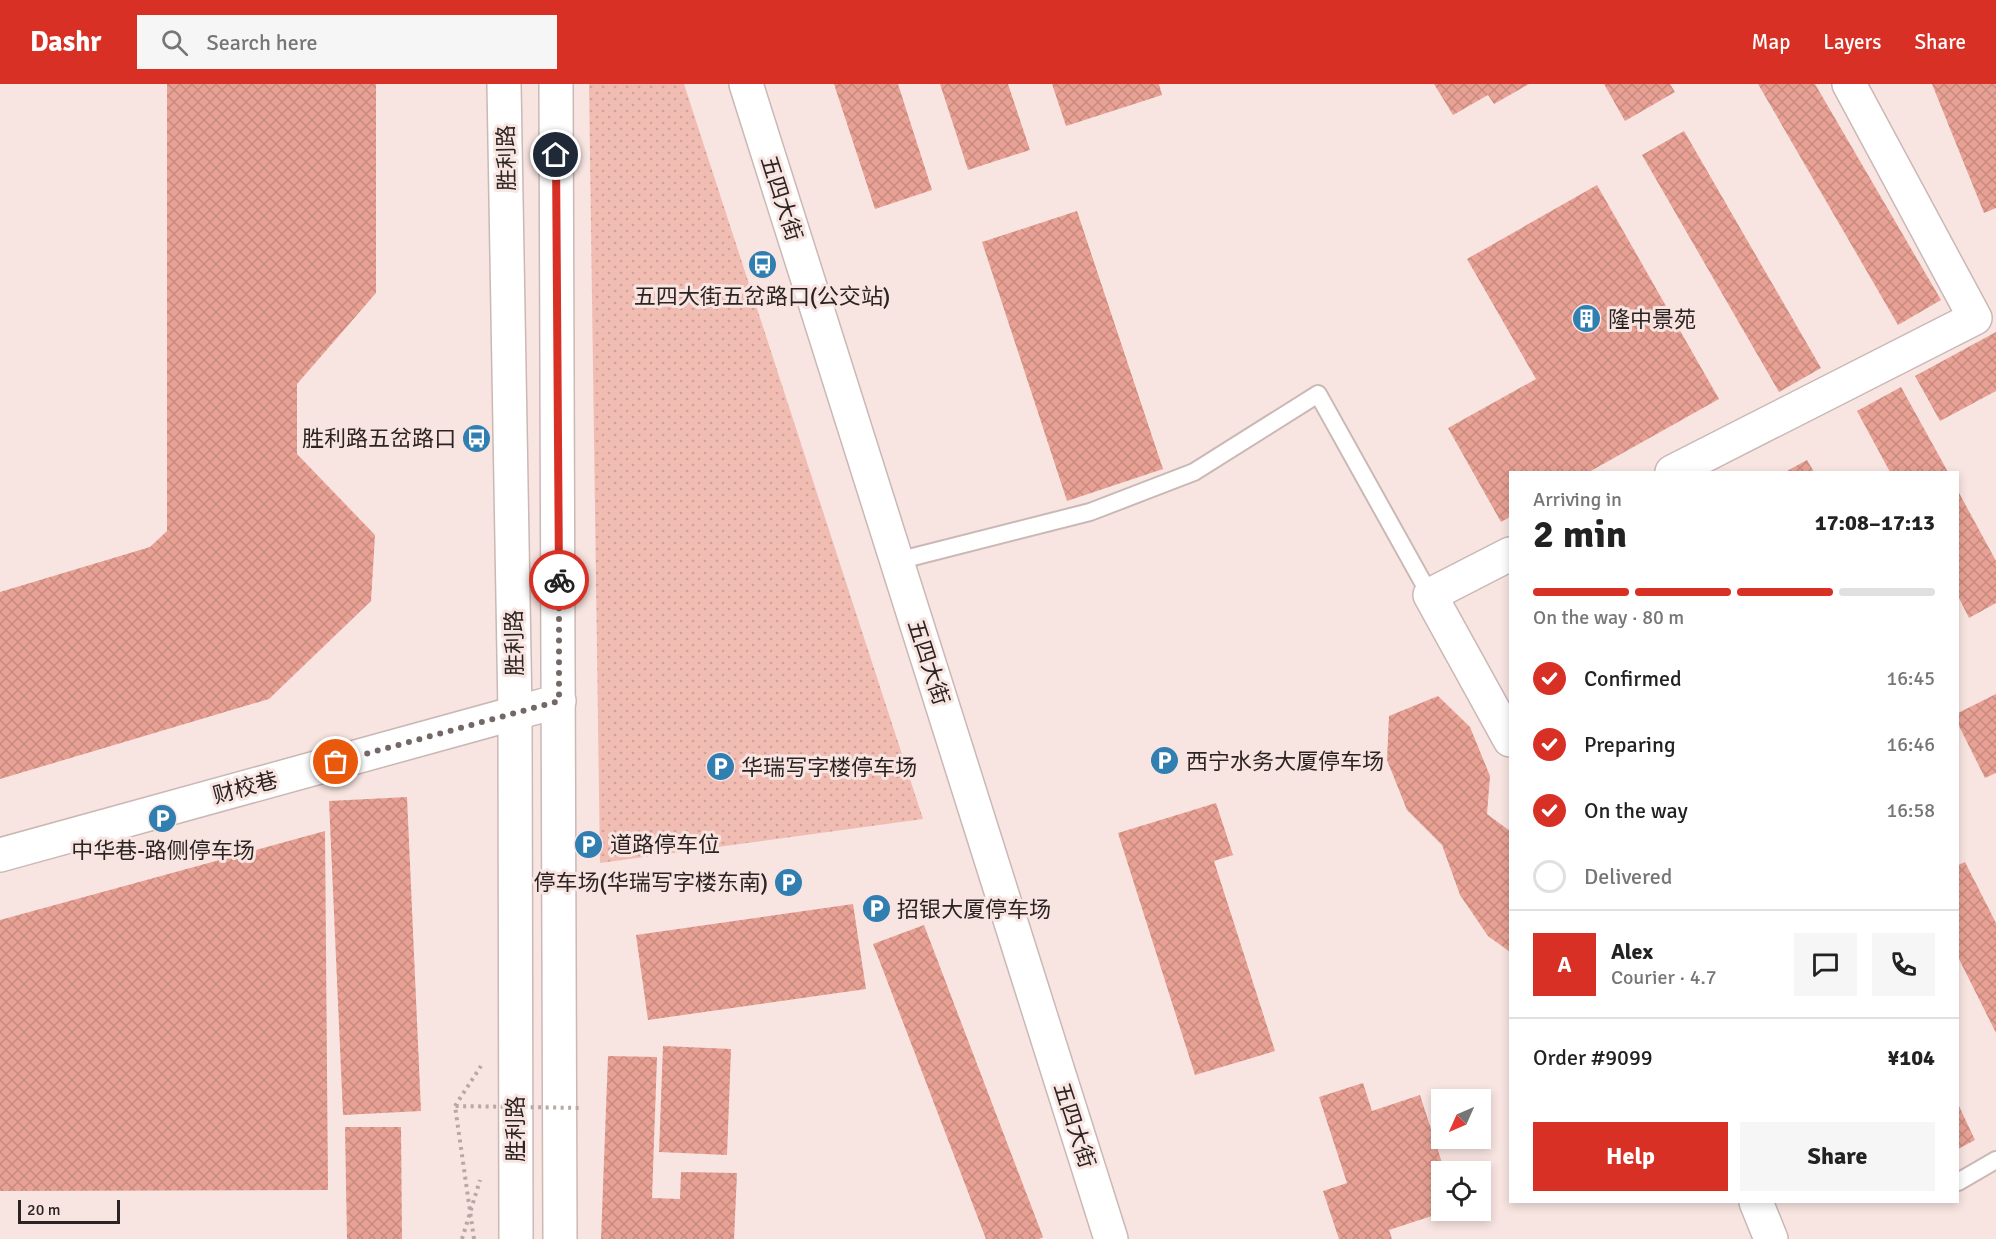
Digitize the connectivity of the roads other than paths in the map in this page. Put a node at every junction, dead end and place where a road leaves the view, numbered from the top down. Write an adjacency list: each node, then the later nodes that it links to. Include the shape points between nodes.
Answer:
1 (504, 84): 10 (main road, 胜利路)
2 (556, 84): 9 (main road, 胜利路)
3 (746, 84): 7 (main road, 五四大街)
4 (1849, 84): 5 (main road, via 1975,318)
5 (1674, 471)
6 (1509, 555): 8 (main road)
7 (897, 561): 8 (lane, via 1090,512 1194,472 1318,394); 18 (main road, 五四大街)
8 (1430, 595): 11 (main road)
9 (559, 701): 10 (main road, 财校巷); 17 (main road, 胜利路)
10 (515, 713): 12 (main road, 财校巷); 16 (main road, 胜利路)
11 (1509, 738)
12 (0, 855)
13 (1996, 1160): 14 (lane)
14 (1959, 1181)
15 (1756, 1203): 19 (main road)
16 (516, 1239)
17 (560, 1239)
18 (1111, 1239)
19 (1771, 1239)

